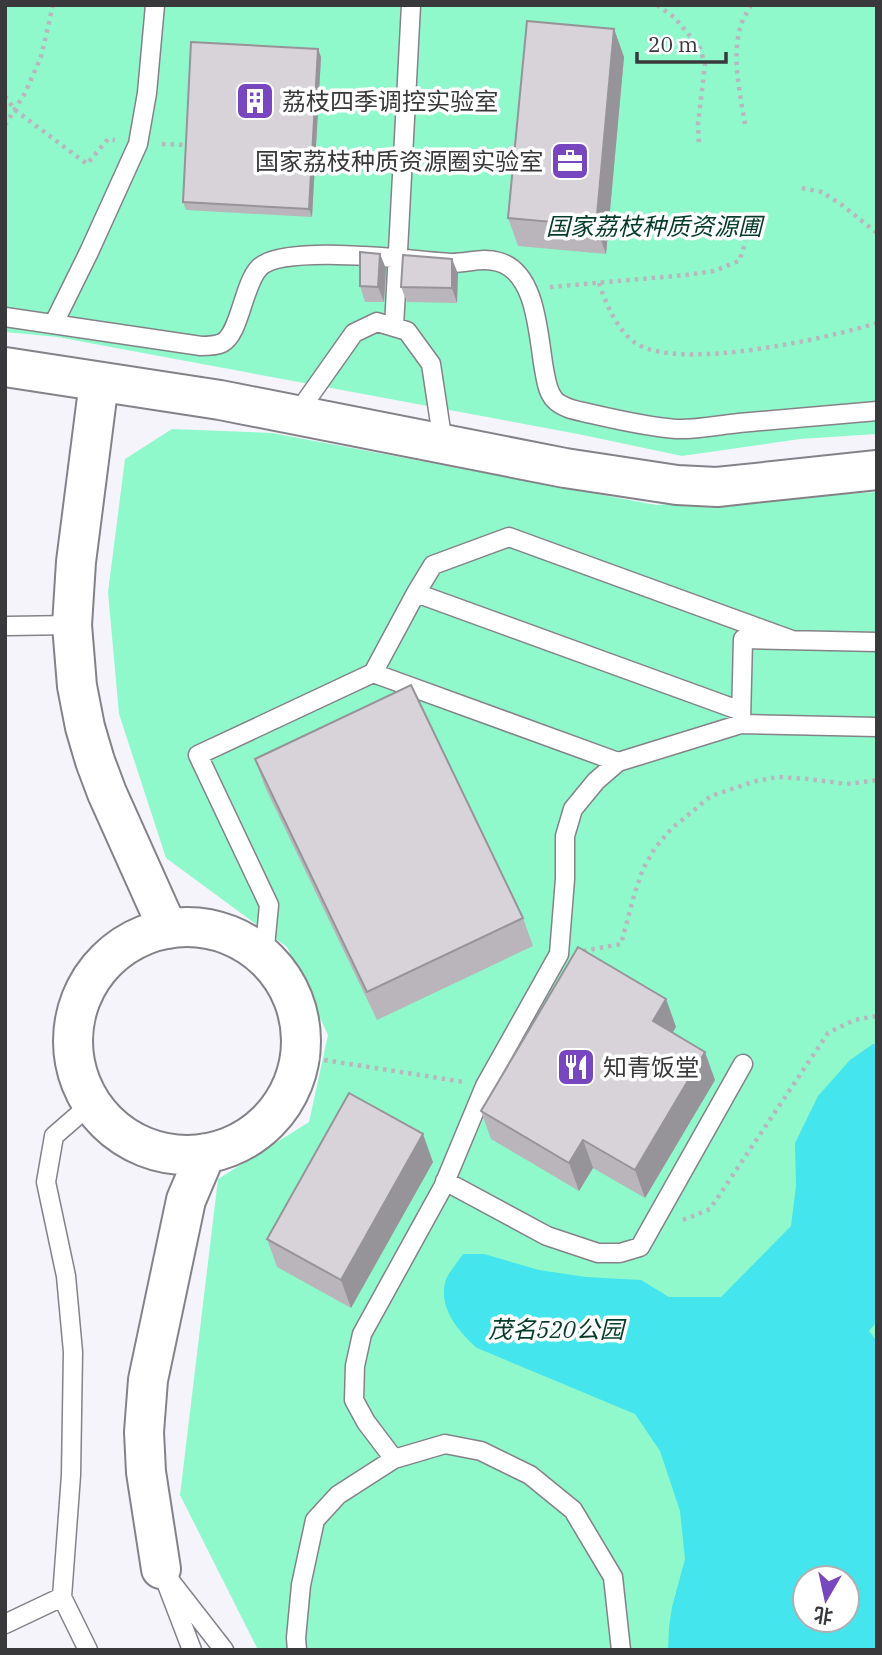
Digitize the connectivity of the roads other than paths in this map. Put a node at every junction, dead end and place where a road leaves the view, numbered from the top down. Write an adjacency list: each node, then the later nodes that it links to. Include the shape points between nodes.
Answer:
1 (155, 5): 5 (lane, via 138,144)
2 (411, 5): 3 (lane)
3 (398, 259): 5 (lane, via 322,254 265,264 250,282 233,332 222,343 201,346); 6 (lane); 9 (lane, via 456,263 481,259 513,269 531,299 547,385 555,400 571,409 677,429)
4 (5, 317): 5 (lane)
5 (54, 323)
6 (394, 327): 10 (lane, via 377,322 354,333); 11 (lane, via 407,331 432,363)
7 (5, 367): 8 (street)
8 (99, 382): 10 (street); 15 (street)
9 (877, 411)
10 (296, 415): 11 (street)
11 (443, 443): 12 (street, via 677,485 717,487)
12 (877, 471)
13 (416, 593): 16 (lane, via 433,565 509,537); 18 (lane); 19 (lane)
14 (6, 623): 15 (lane)
15 (72, 625): 22 (street, via 77,686 95,761)
16 (792, 640): 17 (lane); 19 (lane, via 743,639)
17 (877, 642)
18 (373, 673): 21 (lane); 23 (lane, via 198,755 269,905)
19 (741, 717): 20 (lane); 21 (lane)
20 (877, 727)
21 (618, 762): 27 (lane, via 573,810 565,836 559,954 485,1086)
22 (168, 929): 23 (street, via 219,932); 25 (street, via 123,946 105,961 79,1003 73,1050)
23 (264, 957): 26 (street, via 284,981 297,1010 301,1042 297,1073 283,1102 263,1126 236,1143)
24 (743, 1064): 27 (lane, via 640,1247 598,1253 547,1236)
25 (92, 1103): 26 (street, via 118,1132 138,1143 160,1151); 30 (lane, via 54,1136 46,1182 74,1352)
26 (206, 1153): 29 (street, via 186,1200 148,1380 146,1472)
27 (446, 1181): 28 (lane, via 362,1334 355,1366 354,1400)
28 (394, 1459): 35 (lane, via 338,1495 315,1520 301,1585); 36 (lane, via 445,1444 481,1451 530,1475 573,1510 613,1577)
29 (161, 1569): 33 (lane); 34 (lane)
30 (62, 1597): 31 (lane); 32 (lane)
31 (5, 1624)
32 (88, 1650)
33 (192, 1650)
34 (224, 1650)
35 (297, 1650)
36 (621, 1650)

